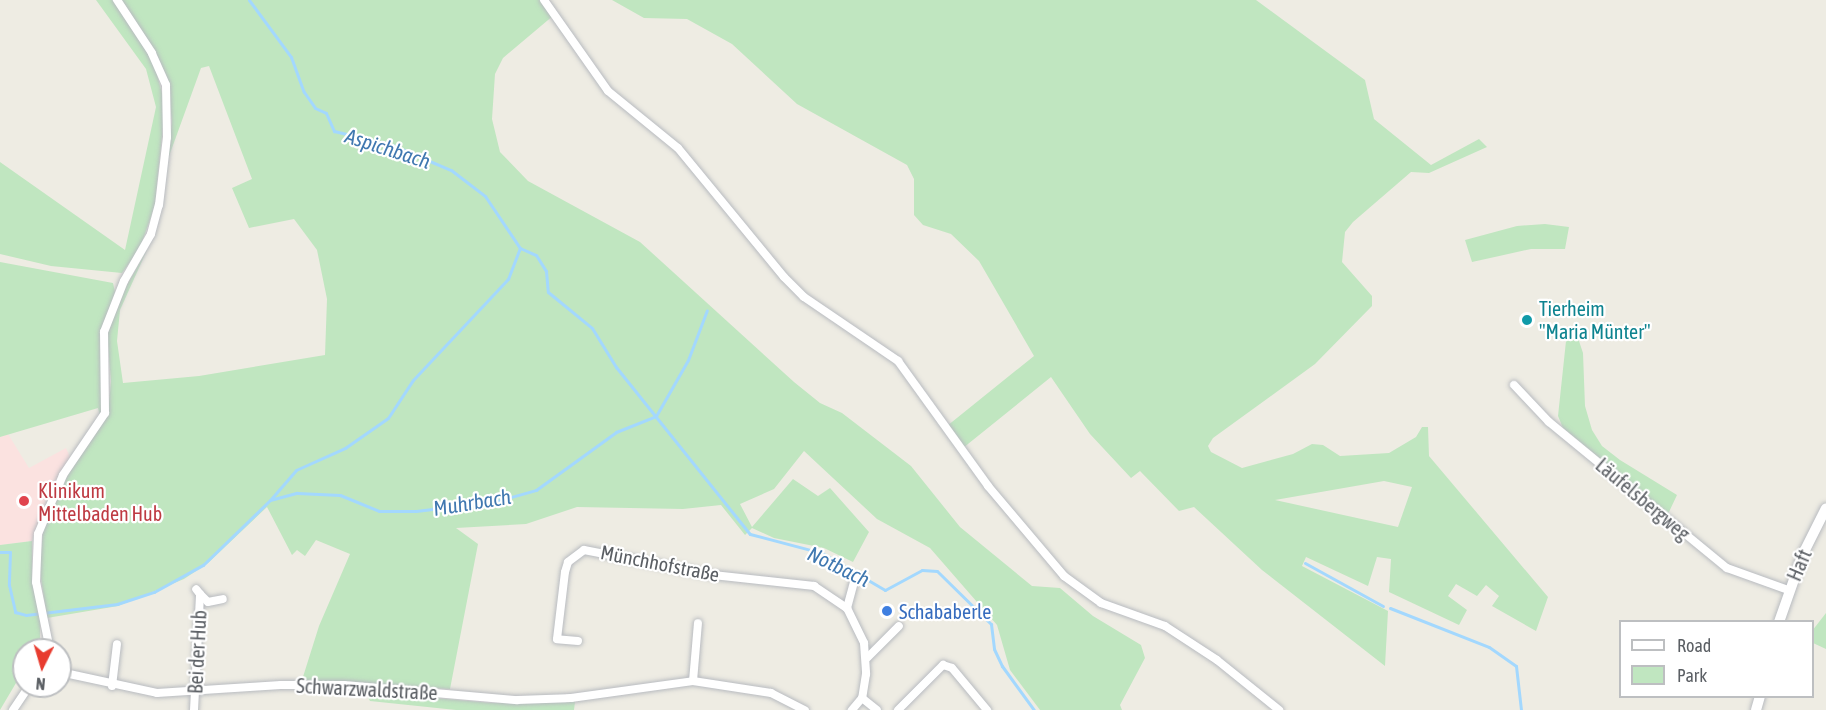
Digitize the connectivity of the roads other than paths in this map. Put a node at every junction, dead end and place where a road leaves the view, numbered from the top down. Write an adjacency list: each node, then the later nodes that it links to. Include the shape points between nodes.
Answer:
1 (117, 0): 12 (street, via 152,53 166,85 167,136 159,205 151,234 124,281 104,332 108,398 99,427 63,475 38,534 36,582)
2 (544, 0): 27 (street, via 608,91 678,148 784,277 804,297 898,362 988,486 1064,576 1101,603 1165,626 1217,660)
3 (1514, 385): 6 (street, Läufelsbergweg, via 1549,423 1727,568)
4 (1826, 508): 6 (main road, Haft)
5 (855, 578): 8 (street)
6 (1788, 590): 9 (main road, Haft)
7 (223, 599): 19 (street, Bei der Hub, via 208,602 198,592)
8 (847, 608): 13 (street, Münchhofstraße, via 813,586 713,575 584,550 568,562 557,639); 15 (street)
9 (1779, 620)
10 (698, 623): 17 (street)
11 (898, 626): 15 (street)
12 (48, 638)
13 (578, 641)
14 (117, 644): 18 (street)
15 (867, 658): 20 (street)
16 (72, 675): 18 (street, Schwarzwaldstraße)
17 (693, 681): 19 (street, Schwarzwaldstraße, via 570,698 517,700 344,685); 22 (street, Schwarzwaldstraße, via 771,693)
18 (112, 686): 19 (street, Schwarzwaldstraße, via 157,693)
19 (196, 692): 21 (street, Bei der Hub)
20 (862, 698): 23 (street); 24 (street)
21 (194, 710)
22 (805, 710)
23 (852, 710)
24 (877, 710)
25 (898, 710): 26 (street, via 935,668 943,665 952,668)
26 (987, 710)
27 (1279, 710)

